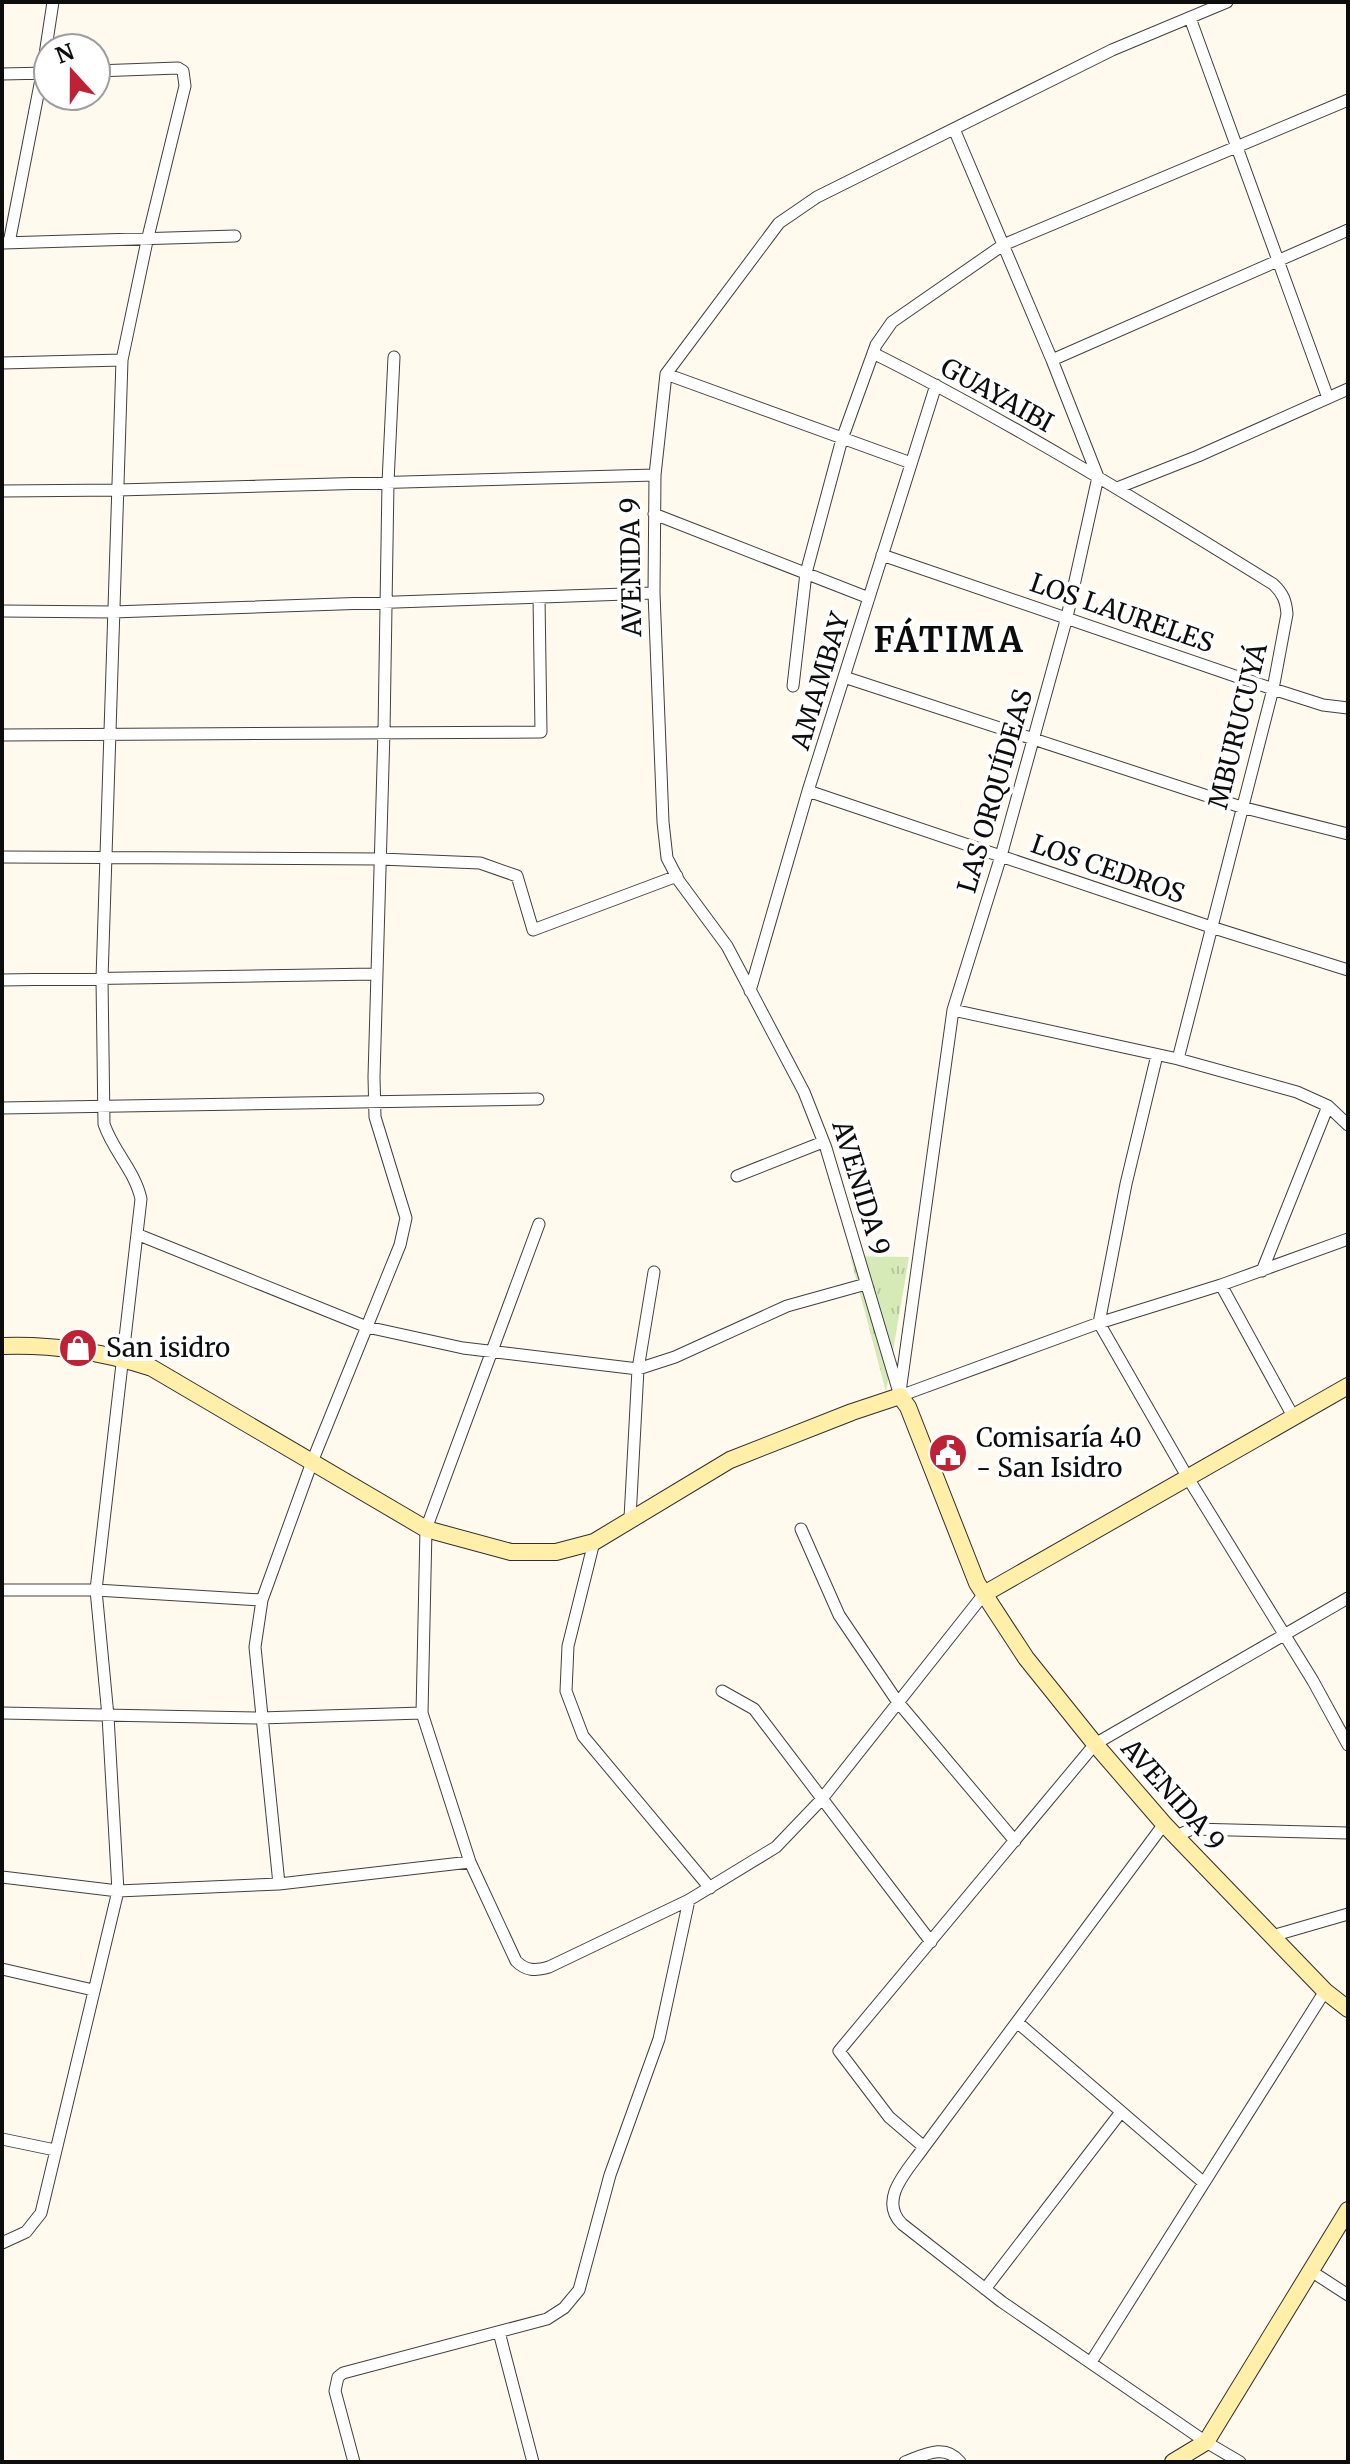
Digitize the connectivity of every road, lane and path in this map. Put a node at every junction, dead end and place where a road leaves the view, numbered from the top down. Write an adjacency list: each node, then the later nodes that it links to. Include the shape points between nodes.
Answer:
1 (53, 2): 4 (street)
2 (1227, 2): 3 (street)
3 (1190, 18): 10 (street, via 1112,50); 11 (street)
4 (50, 32)
5 (112, 70): 14 (street, via 183,71 185,86)
6 (2, 74): 7 (street)
7 (32, 74)
8 (1348, 100): 11 (street)
9 (36, 112): 15 (street)
10 (954, 129): 16 (street); 23 (street, via 817,197 779,223)
11 (1237, 147): 16 (street); 17 (street)
12 (1348, 230): 17 (street)
13 (235, 236): 14 (street)
14 (147, 241): 15 (street); 20 (street)
15 (5, 243)
16 (1003, 245): 18 (street, via 892,322); 21 (street)
17 (1278, 261): 21 (street); 26 (street)
18 (873, 353): 24 (street, GUAYAIBI); 27 (street)
19 (394, 357): 31 (street)
20 (122, 360): 22 (street); 33 (street)
21 (1052, 360): 30 (street)
22 (2, 363)
23 (666, 374): 27 (street); 29 (street, AVENIDA 9)
24 (936, 385): 28 (street, AMAMBAY); 30 (street, GUAYAIBI)
25 (1348, 389): 26 (street)
26 (1328, 398): 32 (street)
27 (842, 439): 28 (street); 37 (street)
28 (911, 463): 36 (street, AMAMBAY)
29 (655, 475): 31 (street); 35 (street, AVENIDA 9)
30 (1098, 477): 32 (street, GUAYAIBI); 44 (street, LAS ORQUÍDEAS)
31 (388, 482): 33 (street); 41 (street)
32 (1117, 488): 47 (street, MBURUCUYÁ, via 1281,592 1287,614)
33 (118, 490): 34 (street); 43 (street)
34 (2, 491)
35 (654, 514): 37 (street); 38 (street, AVENIDA 9)
36 (882, 555): 40 (street, AMAMBAY); 44 (street, LOS LAURELES)
37 (806, 573): 40 (street); 46 (street)
38 (654, 593): 39 (street); 60 (street, AVENIDA 9, via 663,822 667,858)
39 (539, 597): 41 (street); 49 (street, via 541,732)
40 (869, 598): 45 (street, AMAMBAY)
41 (386, 602): 43 (street); 49 (street)
42 (2, 611): 43 (street)
43 (113, 612): 50 (street)
44 (1067, 617): 47 (street, LOS LAURELES); 52 (street, LAS ORQUÍDEAS)
45 (844, 677): 52 (street); 53 (street, AMAMBAY)
46 (793, 686)
47 (1273, 689): 48 (street, LOS LAURELES); 54 (street, MBURUCUYÁ)
48 (1348, 708)
49 (384, 731): 50 (street); 59 (street)
50 (110, 733): 51 (street); 58 (street)
51 (2, 735)
52 (1033, 740): 54 (street); 56 (street, LAS ORQUÍDEAS)
53 (808, 791): 56 (street, LOS CEDROS); 66 (street, AMAMBAY)
54 (1241, 807): 55 (street); 61 (street, MBURUCUYÁ)
55 (1348, 834)
56 (1001, 856): 61 (street, LOS CEDROS); 67 (street, LAS ORQUÍDEAS)
57 (2, 857): 58 (street)
58 (108, 858): 59 (street); 64 (street)
59 (380, 859): 60 (street, via 480,863 517,876 533,930); 63 (street)
60 (677, 876): 66 (street, AVENIDA 9, via 727,946)
61 (1211, 927): 62 (street, LOS CEDROS); 69 (street, MBURUCUYÁ)
62 (1348, 970)
63 (375, 974): 64 (street); 71 (street)
64 (102, 979): 65 (street); 74 (street)
65 (2, 980)
66 (750, 991): 76 (street, AVENIDA 9, via 804,1092)
67 (953, 1010): 68 (street); 92 (street, LAS ORQUÍDEAS)
68 (1157, 1055): 69 (street); 85 (street)
69 (1178, 1059): 72 (street, via 1297,1092)
70 (538, 1099): 71 (street)
71 (375, 1101): 74 (street); 86 (street, via 375,1117 406,1218)
72 (1328, 1106): 75 (street); 81 (street)
73 (2, 1108): 74 (street)
74 (104, 1108): 79 (street, via 107,1133 139,1188)
75 (1348, 1125)
76 (823, 1142): 77 (street); 83 (street, AVENIDA 9)
77 (737, 1176)
78 (539, 1224): 88 (street)
79 (139, 1235): 86 (street); 89 (street)
80 (1348, 1239): 81 (street)
81 (1262, 1271): 84 (street)
82 (654, 1272): 90 (street)
83 (866, 1284): 90 (street, via 787,1306); 92 (street, AVENIDA 9)
84 (1221, 1285): 85 (street); 93 (street)
85 (1099, 1323): 92 (street); 95 (street)
86 (367, 1327): 88 (street); 94 (street)
87 (2, 1346): 89 (main road)
88 (492, 1351): 90 (street); 97 (street)
89 (121, 1358): 94 (main road, via 152,1368); 101 (street)
90 (638, 1369): 96 (street)
91 (1348, 1386): 93 (main road)
92 (900, 1396): 96 (main road, via 758,1447); 102 (main road, AVENIDA 9)
93 (1294, 1418): 95 (main road)
94 (312, 1462): 97 (main road); 104 (street)
95 (1188, 1478): 102 (main road); 105 (street)
96 (630, 1518): 99 (main road)
97 (426, 1529): 99 (main road, via 511,1552 556,1552); 109 (street)
98 (801, 1529): 107 (street, via 839,1615)
99 (594, 1542): 121 (street, via 568,1646 566,1691 583,1736)
100 (2, 1590): 101 (street)
101 (96, 1590): 104 (street); 110 (street)
102 (984, 1594): 107 (street); 112 (main road, AVENIDA 9, via 1026,1658)
103 (1348, 1598): 105 (street)
104 (262, 1600): 111 (street, via 255,1647)
105 (1283, 1636): 112 (street); 113 (street)
106 (722, 1691): 114 (street, via 754,1709)
107 (897, 1701): 114 (street); 117 (street)
108 (2, 1713): 110 (street)
109 (422, 1713): 111 (street); 118 (street)
110 (108, 1716): 111 (street); 122 (street)
111 (260, 1718): 120 (street)
112 (1095, 1744): 115 (main road, AVENIDA 9); 117 (street)
113 (1348, 1745)
114 (821, 1800): 121 (street, via 776,1847); 126 (street)
115 (1170, 1830): 116 (street); 125 (main road, AVENIDA 9); 131 (street)
116 (1348, 1833)
117 (1015, 1841): 126 (street)
118 (470, 1862): 120 (street); 123 (street, via 523,1968 549,1967)
119 (2, 1877): 122 (street)
120 (279, 1884): 122 (street)
121 (710, 1888): 123 (street)
122 (118, 1891): 128 (street)
123 (689, 1900): 142 (street, via 659,2039 610,2175 579,2290 547,2319)
124 (1348, 1914): 125 (street)
125 (1272, 1936): 129 (main road, AVENIDA 9)
126 (931, 1942): 134 (street, via 839,2051 889,2117)
127 (2, 1969): 128 (street)
128 (93, 1990): 135 (street)
129 (1325, 1991): 130 (main road, AVENIDA 9); 136 (street)
130 (1348, 2009)
131 (1017, 2022): 132 (street); 134 (street)
132 (1121, 2112): 136 (street); 140 (street)
133 (2, 2139): 135 (street)
134 (924, 2147): 140 (street, via 894,2191 895,2218)
135 (55, 2150): 138 (street, via 41,2213 26,2232)
136 (1204, 2183): 143 (street)
137 (1348, 2210): 139 (main road)
138 (2, 2243)
139 (1311, 2271): 141 (street); 144 (main road)
140 (985, 2289): 143 (street)
141 (1348, 2295)
142 (499, 2332): 145 (street, via 338,2377 335,2391); 146 (street)
143 (1091, 2362): 144 (street)
144 (1206, 2442): 149 (main road); 150 (street)
145 (354, 2462)
146 (533, 2462)
147 (905, 2462): 148 (street, via 943,2450)
148 (960, 2462)
149 (1173, 2462)
150 (1240, 2462)

